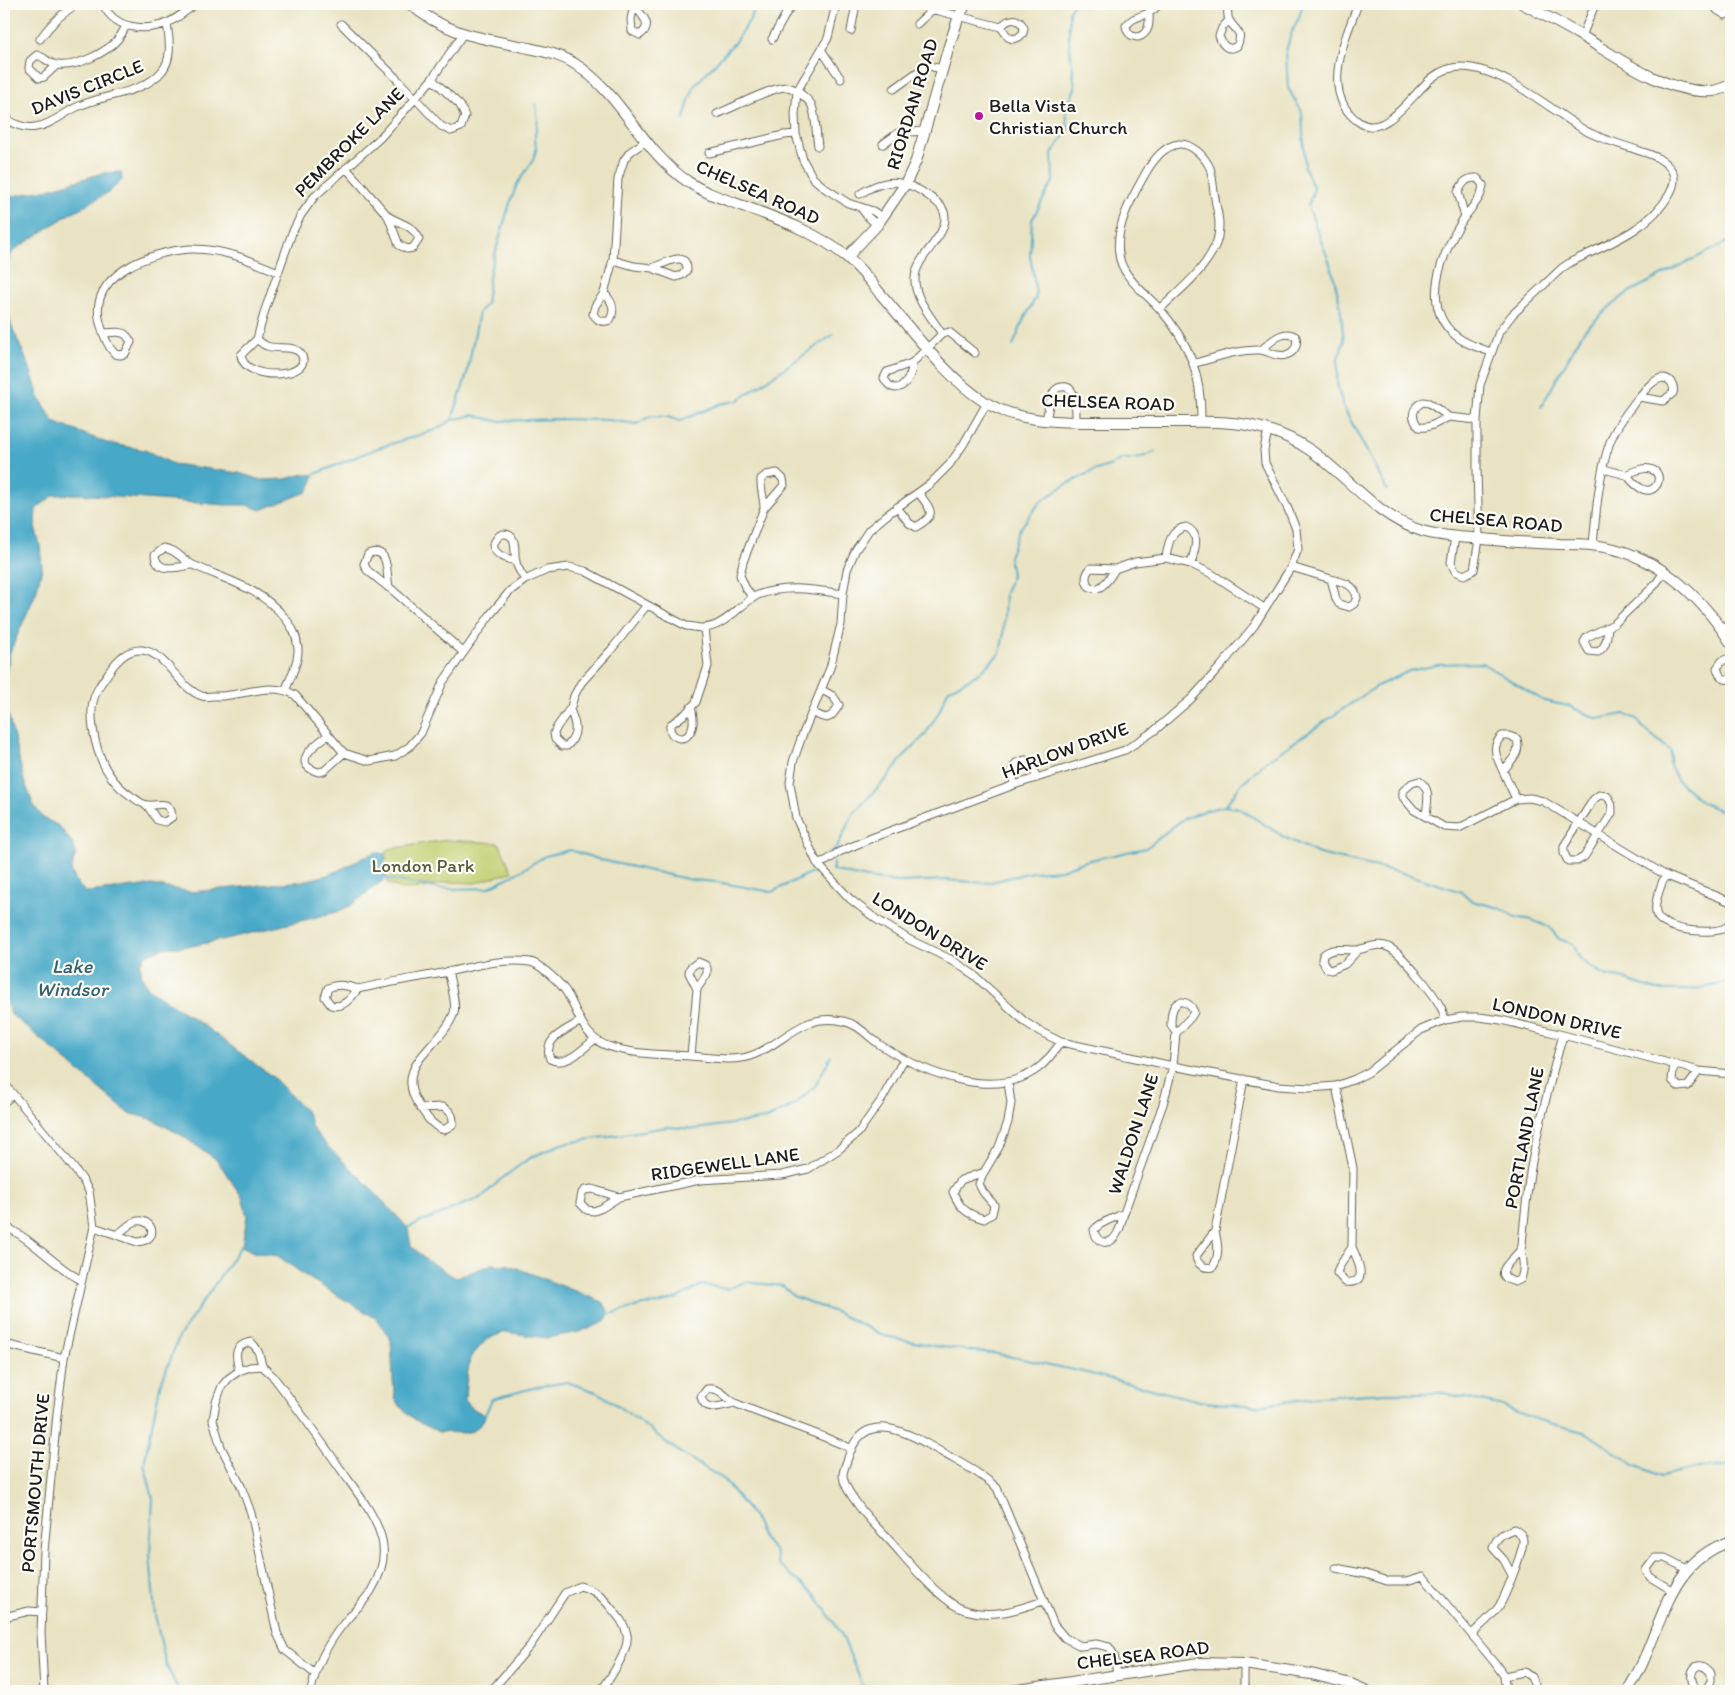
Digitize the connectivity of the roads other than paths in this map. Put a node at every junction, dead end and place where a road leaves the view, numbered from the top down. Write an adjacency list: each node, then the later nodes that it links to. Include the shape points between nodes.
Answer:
1 (78, 4): 27 (street, via 64,12)
2 (103, 4): 22 (street, via 113,18)
3 (196, 4): 19 (street)
4 (410, 4): 25 (street, CHELSEA ROAD, via 434,22)
5 (794, 4): 28 (street)
6 (836, 4): 29 (street)
7 (856, 4): 24 (street)
8 (966, 4): 17 (street, RIORDAN ROAD)
9 (1160, 4): 16 (street)
10 (1228, 4): 18 (street)
11 (1358, 4): 63 (street, via 1342,51 1338,90 1343,104 1360,123 1374,126 1382,123 1433,77 1459,66 1473,67 1512,82 1582,129 1657,157 1672,170 1675,178 1672,190 1652,216 1639,227 1554,274 1512,315 1499,332)
12 (1523, 4): 26 (street)
13 (1598, 4): 26 (street)
14 (1715, 4): 15 (street, via 1720,14)
15 (1731, 12)
16 (1149, 13)
17 (959, 16): 21 (street, via 935,10); 23 (street); 31 (street, RIORDAN ROAD)
18 (1229, 20)
19 (167, 23): 22 (street, via 139,28); 39 (street, DAVIS CIRCLE, via 168,60 162,71 141,87 99,98 37,127 17,125)
20 (341, 24): 37 (street)
21 (917, 24)
22 (126, 26): 30 (street, via 117,40 99,54 79,63)
23 (1001, 27)
24 (851, 31)
25 (463, 34): 32 (street, PEMBROKE LANE); 42 (street, CHELSEA ROAD, via 561,56 577,65 610,94)
26 (1582, 36): 34 (street, via 1642,73 1670,84 1713,91)
27 (40, 39)
28 (772, 39)
29 (822, 51): 33 (street); 36 (street)
30 (57, 65)
31 (942, 69): 35 (street, via 929,66); 40 (street, RIORDAN ROAD)
32 (432, 79): 37 (street, PEMBROKE LANE); 37 (street, via 460,106 465,116 461,127 452,131 446,129)
33 (841, 79)
34 (1731, 85)
35 (894, 89)
36 (797, 91): 38 (street, via 786,87 774,90); 41 (street); 44 (street, via 813,110)
37 (415, 100): 46 (street, PEMBROKE LANE)
38 (717, 114)
39 (4, 117)
40 (924, 131): 43 (street, via 898,133); 47 (street, RIORDAN ROAD)
41 (796, 134): 45 (street); 51 (street, via 803,160 813,178 848,203 873,211)
42 (646, 141): 52 (street, CHELSEA ROAD, via 669,168 688,182 708,193 791,223); 53 (street, via 624,160 618,179)
43 (883, 144)
44 (818, 146)
45 (709, 153)
46 (346, 168): 49 (street); 55 (street, PEMBROKE LANE, via 300,215)
47 (906, 183): 48 (street, via 871,187); 51 (street, RIORDAN ROAD); 59 (street, via 920,189 944,210 944,224 919,265 914,281 920,298)
48 (860, 194)
49 (388, 216): 49 (street, via 399,245 413,248 419,239 417,233)
50 (1465, 217): 50 (street, via 1483,192 1483,185 1477,178 1467,179 1458,192); 63 (street, via 1441,263 1437,301 1444,322 1455,335)
51 (880, 222): 52 (street, RIORDAN ROAD)
52 (847, 257): 61 (street, CHELSEA ROAD)
53 (613, 260): 54 (street); 56 (street)
54 (652, 268)
55 (278, 272): 58 (street, via 247,258 211,250 172,251 155,256 125,269 108,283 102,292 98,310); 60 (street, PEMBROKE LANE)
56 (604, 293)
57 (1160, 309): 57 (street, via 1122,265 1118,255 1119,232 1138,186 1158,155 1176,144 1185,144 1200,155 1210,170 1219,224 1217,240 1205,262); 65 (street, via 1180,336)
58 (103, 333)
59 (942, 334): 61 (street); 64 (street, via 949,332)
60 (257, 339): 60 (street, PEMBROKE LANE, via 267,346 298,352 302,359 295,372 283,374 250,370 242,361 242,355)
61 (928, 348): 66 (street); 68 (street, CHELSEA ROAD, via 953,376)
62 (1261, 350): 62 (street, via 1288,355 1298,343 1291,334 1280,335); 65 (street)
63 (1491, 352): 71 (street, via 1480,385)
64 (975, 354)
65 (1194, 363): 73 (street, via 1202,397)
66 (912, 364)
67 (1639, 397): 67 (street, via 1663,401 1674,388 1671,382 1660,379); 75 (street, via 1610,442)
68 (986, 403): 70 (street, CHELSEA ROAD, via 1008,412); 77 (street, LONDON DRIVE, via 949,465)
69 (1449, 417): 69 (street, via 1423,402 1413,412 1415,422 1424,428); 71 (street)
70 (1046, 420): 72 (street, CHELSEA ROAD); 72 (street, via 1053,393 1063,386 1072,391)
71 (1477, 420): 81 (street)
72 (1076, 422): 73 (street, CHELSEA ROAD)
73 (1201, 422): 74 (street, CHELSEA ROAD, via 1242,424)
74 (1268, 430): 80 (street, CHELSEA ROAD, via 1309,450 1398,521 1418,530); 87 (street, HARLOW DRIVE, via 1265,463 1296,529 1298,549)
75 (1604, 469): 76 (street); 82 (street)
76 (1626, 475)
77 (918, 493): 78 (street, LONDON DRIVE); 78 (street, via 930,510 928,520 912,526)
78 (897, 507): 93 (street, LONDON DRIVE, via 869,530 854,551)
79 (764, 508): 79 (street, via 784,485 777,473 761,479); 94 (street, via 740,575)
80 (1455, 537): 81 (street, CHELSEA ROAD); 81 (street, via 1451,562 1455,571 1464,575 1474,570)
81 (1480, 539): 82 (street, CHELSEA ROAD)
82 (1593, 545): 89 (street, CHELSEA ROAD, via 1628,553)
83 (1166, 558): 85 (street); 85 (street, via 1169,538 1186,527 1196,540); 88 (street, via 1135,562)
84 (515, 561): 91 (street)
85 (1191, 564): 96 (street)
86 (191, 565): 86 (street, via 171,549 164,548 156,555 159,565 165,568); 105 (street, via 245,586 266,599 295,632 298,651)
87 (1291, 567): 90 (street); 96 (street, HARLOW DRIVE)
88 (1115, 570)
89 (1665, 571): 98 (street, via 1654,586); 100 (street, CHELSEA ROAD, via 1687,588)
90 (1331, 579)
91 (525, 580): 95 (street, via 547,570 569,567 606,581); 102 (street, via 510,591)
92 (390, 588): 92 (street, via 385,558 374,551 368,554 364,564 367,570); 102 (street)
93 (843, 594): 94 (street, via 781,589); 106 (street, LONDON DRIVE, via 836,647)
94 (754, 598): 99 (street, via 728,618)
95 (647, 606): 99 (street, via 686,626); 108 (street, via 581,683)
96 (1264, 608): 113 (street, HARLOW DRIVE, via 1254,626 1221,666 1191,699 1154,731 1125,750)
97 (1731, 622): 100 (street)
98 (1608, 627)
99 (704, 628): 107 (street, via 708,666 696,702)
100 (1722, 629): 101 (street, CHELSEA ROAD)
101 (1731, 643)
102 (464, 652): 111 (street, via 443,682 421,732 410,747 395,756 369,762)
103 (1731, 657): 104 (street, via 1717,668 1720,676)
104 (1731, 679)
105 (286, 689): 110 (street, via 295,695); 116 (street, via 201,696 152,653 134,650 125,654 113,666 94,696 95,742 109,776)
106 (822, 690): 109 (street, LONDON DRIVE); 109 (street, via 833,696 839,706 828,718)
107 (691, 707)
108 (570, 710): 108 (street, via 575,721 575,735 567,746 562,746 554,733)
109 (812, 712): 120 (street, LONDON DRIVE, via 793,762 790,783 796,818)
110 (328, 735): 111 (street); 111 (street, via 305,755 308,766 318,772 324,771)
111 (344, 753)
112 (1503, 771): 112 (street, via 1517,754 1519,746 1517,739 1509,736 1502,736 1495,748); 115 (street)
113 (1037, 778): 114 (street, HARLOW DRIVE); 114 (street, via 1025,760 1016,763 1012,770)
114 (1014, 785): 120 (street, HARLOW DRIVE, via 874,837)
115 (1516, 799): 117 (street, via 1459,828 1444,827); 118 (street, via 1543,801)
116 (147, 806)
117 (1426, 816): 117 (street, via 1426,785 1412,783 1403,791 1403,797 1414,810)
118 (1578, 823): 119 (street); 119 (street, via 1564,846 1568,861 1584,857); 119 (street, via 1593,800 1607,796 1612,813)
119 (1598, 835): 121 (street)
120 (817, 863): 133 (street, LONDON DRIVE, via 850,900 910,940 952,960 974,975 1025,1022)
121 (1665, 875): 122 (street); 123 (street, via 1656,899 1656,915 1661,920 1692,932 1724,929)
122 (1731, 902)
123 (1731, 924)
124 (1358, 950): 124 (street, via 1332,949 1323,955 1322,960 1331,970 1345,964); 128 (street, via 1375,945 1389,947 1431,990)
125 (448, 972): 126 (street); 129 (street, via 485,963 532,962 560,983); 146 (street, via 455,1010 447,1028 416,1063 411,1076 414,1099)
126 (358, 989)
127 (697, 990): 134 (street)
128 (1446, 1020): 131 (street, LONDON DRIVE, via 1479,1017); 143 (street, LONDON DRIVE, via 1421,1030 1369,1072)
129 (581, 1021): 132 (street); 132 (street, via 554,1038 548,1048 550,1059 560,1062 570,1058)
130 (1176, 1033): 137 (street, WALDON LANE)
131 (1563, 1035): 136 (street, LONDON DRIVE); 155 (street, PORTLAND LANE, via 1535,1148)
132 (594, 1040): 134 (street, via 641,1053)
133 (1061, 1042): 137 (street, LONDON DRIVE); 141 (street, via 1041,1067)
134 (691, 1056): 135 (street, via 747,1057 760,1053 798,1027 818,1020 854,1025)
135 (904, 1059): 141 (street, via 964,1081); 148 (street, RIDGEWELL LANE, via 882,1100 858,1133 808,1169 782,1175 700,1180)
136 (1674, 1064): 138 (street, LONDON DRIVE); 138 (street, via 1672,1080 1679,1087 1688,1086)
137 (1173, 1066): 140 (street, LONDON DRIVE); 149 (street, WALDON LANE, via 1163,1104)
138 (1699, 1071): 139 (street, LONDON DRIVE)
139 (1731, 1074)
140 (1244, 1079): 143 (street, LONDON DRIVE, via 1279,1086); 152 (street)
141 (1008, 1082): 147 (street, via 1011,1103 1008,1122 1000,1146)
142 (4, 1083): 144 (street, PORTSMOUTH DRIVE)
143 (1336, 1086): 154 (street, via 1353,1168)
144 (13, 1095): 145 (street); 151 (street, PORTSMOUTH DRIVE, via 70,1162 89,1191)
145 (4, 1102)
146 (420, 1108): 146 (street, via 443,1107 452,1114 453,1124 444,1130 437,1128)
147 (984, 1172): 147 (street, via 960,1180 953,1192 958,1203 970,1214 984,1219 992,1214 994,1205 979,1184)
148 (620, 1197): 148 (street, RIDGEWELL LANE, via 592,1189 582,1193 580,1202 587,1210 594,1211)
149 (1124, 1213): 149 (street, WALDON LANE, via 1113,1240 1102,1243 1094,1230)
150 (4, 1226): 156 (street)
151 (94, 1227): 153 (street); 156 (street, PORTSMOUTH DRIVE)
152 (1215, 1231): 152 (street, via 1218,1252 1213,1267 1207,1268 1197,1262 1196,1256)
153 (117, 1234)
154 (1352, 1247): 154 (street, via 1362,1273 1350,1283 1337,1273)
155 (1521, 1249)
156 (81, 1280): 158 (street, PORTSMOUTH DRIVE)
157 (4, 1344): 158 (street)
158 (64, 1358): 169 (street, PORTSMOUTH DRIVE, via 44,1551)
159 (262, 1366): 160 (street); 160 (street, via 258,1350 251,1342 246,1343 237,1350); 173 (street, via 274,1377 361,1498 382,1540 378,1577 370,1592 332,1639)
160 (239, 1371): 173 (street, via 222,1386 213,1420 221,1447 251,1513 277,1633 285,1650)
161 (734, 1403): 162 (street, via 821,1434)
162 (852, 1449): 168 (street, via 857,1439 867,1432 889,1428 907,1433 985,1477 1000,1494); 168 (street, via 843,1475 846,1486 859,1506 947,1600 967,1611 988,1615)
163 (1731, 1541): 165 (street, via 1705,1554)
164 (1336, 1568): 171 (street, via 1387,1581 1406,1581 1423,1576)
165 (1687, 1569): 167 (street); 167 (street, via 1665,1558 1654,1558 1646,1570 1650,1577)
166 (1512, 1575): 166 (street, via 1523,1541 1514,1529 1502,1533 1493,1548); 171 (street, via 1498,1609)
167 (1673, 1591): 185 (street, via 1637,1676)
168 (1043, 1601): 174 (street, via 1054,1625 1065,1638 1081,1646 1096,1644 1109,1647 1114,1655)
169 (42, 1612): 170 (street, via 29,1611); 176 (street, PORTSMOUTH DRIVE)
170 (4, 1617)
171 (1472, 1634): 175 (street)
172 (1244, 1664): 174 (street, CHELSEA ROAD, via 1199,1663); 181 (street); 182 (street, CHELSEA ROAD, via 1311,1674)
173 (315, 1674): 177 (street)
174 (1117, 1674): 180 (street, CHELSEA ROAD)
175 (1504, 1676): 183 (street); 184 (street, via 1524,1672 1531,1677 1536,1688)
176 (44, 1691)
177 (312, 1691)
178 (492, 1691): 179 (street, via 530,1646 565,1593 580,1586 603,1597 622,1622 628,1637 623,1653)
179 (601, 1691)
180 (1011, 1691)
181 (1246, 1691)
182 (1367, 1691)
183 (1506, 1691)
184 (1533, 1691)
185 (1627, 1691)
186 (1697, 1691): 187 (street, via 1691,1676 1697,1666 1702,1666 1711,1673 1711,1681)
187 (1705, 1691)

